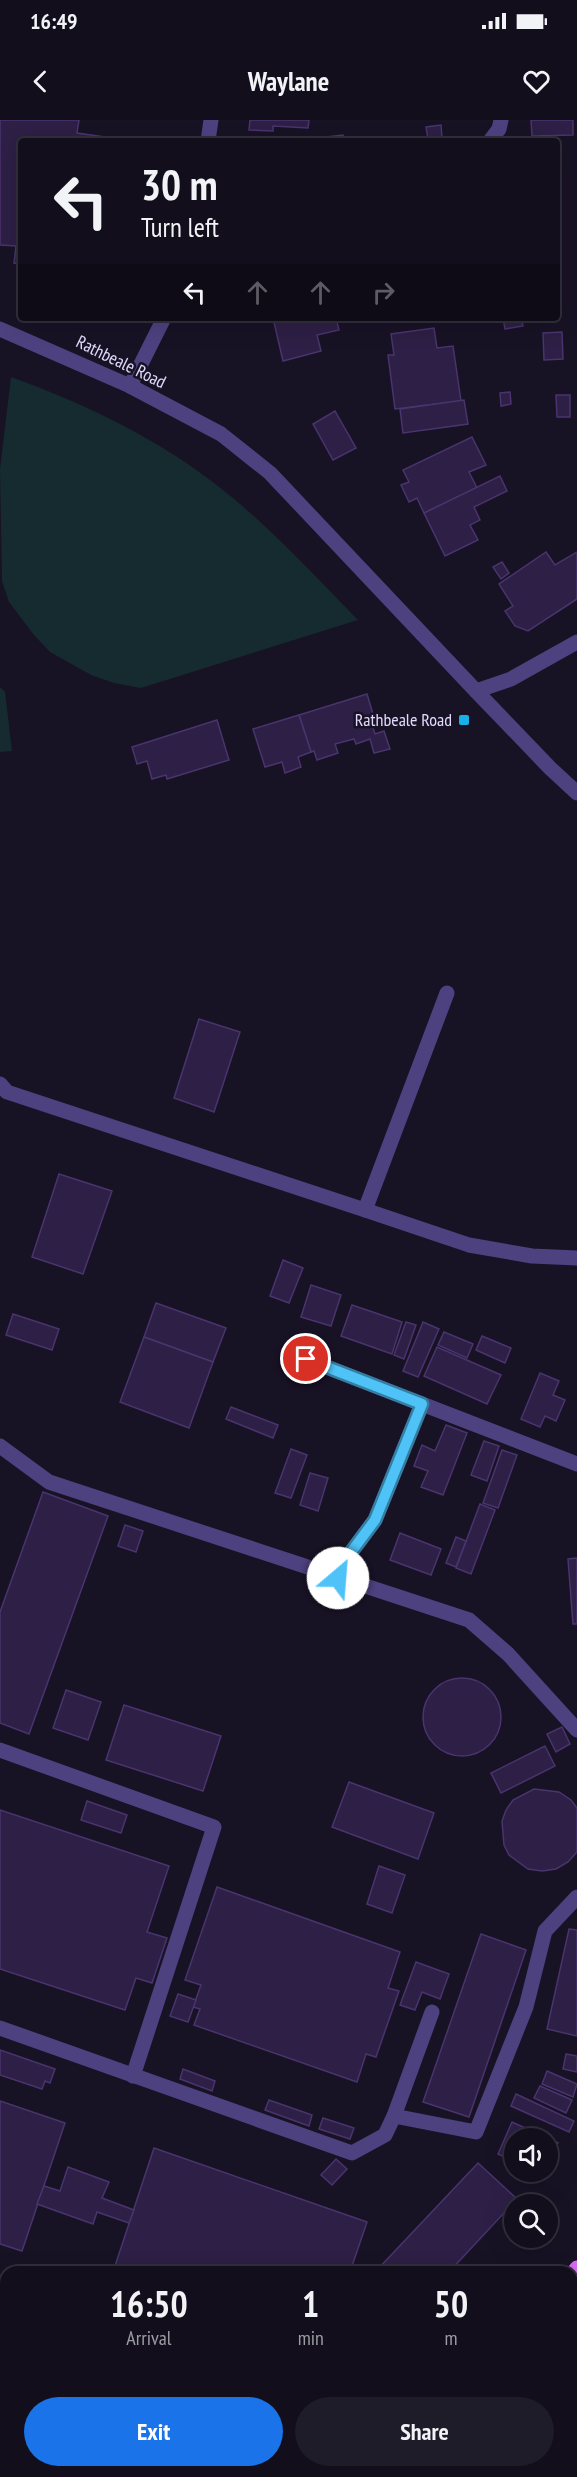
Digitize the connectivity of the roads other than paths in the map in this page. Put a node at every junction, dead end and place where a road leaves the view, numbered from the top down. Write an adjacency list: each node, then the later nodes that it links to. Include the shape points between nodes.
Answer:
1 (210, 120): 3 (street)
2 (501, 120): 4 (street)
3 (208, 138)
4 (492, 138)
5 (162, 321): 7 (street)
6 (0, 329): 7 (street, Rathbeale Road)
7 (129, 386): 9 (street, Rathbeale Road, via 221,434 270,472)
8 (577, 642): 9 (street, via 511,679)
9 (476, 691): 10 (street, Rathbeale Road)
10 (577, 793)
11 (447, 993): 13 (street)
12 (0, 1084): 13 (street, via 7,1092)
13 (365, 1210): 14 (street, via 469,1245 532,1256)
14 (577, 1258)
15 (306, 1359): 16 (street)
16 (422, 1404): 18 (street); 19 (street, via 375,1520 346,1559)
17 (0, 1446): 19 (street, via 49,1482)
18 (577, 1464)
19 (338, 1578): 20 (street, via 469,1620 508,1654)
20 (577, 1730)
21 (0, 1750): 25 (street, via 214,1827)
22 (577, 1897): 26 (street, via 545,1931 526,2007 476,2132)
23 (432, 2012): 26 (street)
24 (0, 2028): 25 (street)
25 (133, 2076): 26 (street, via 352,2153 385,2135)
26 (394, 2116)

